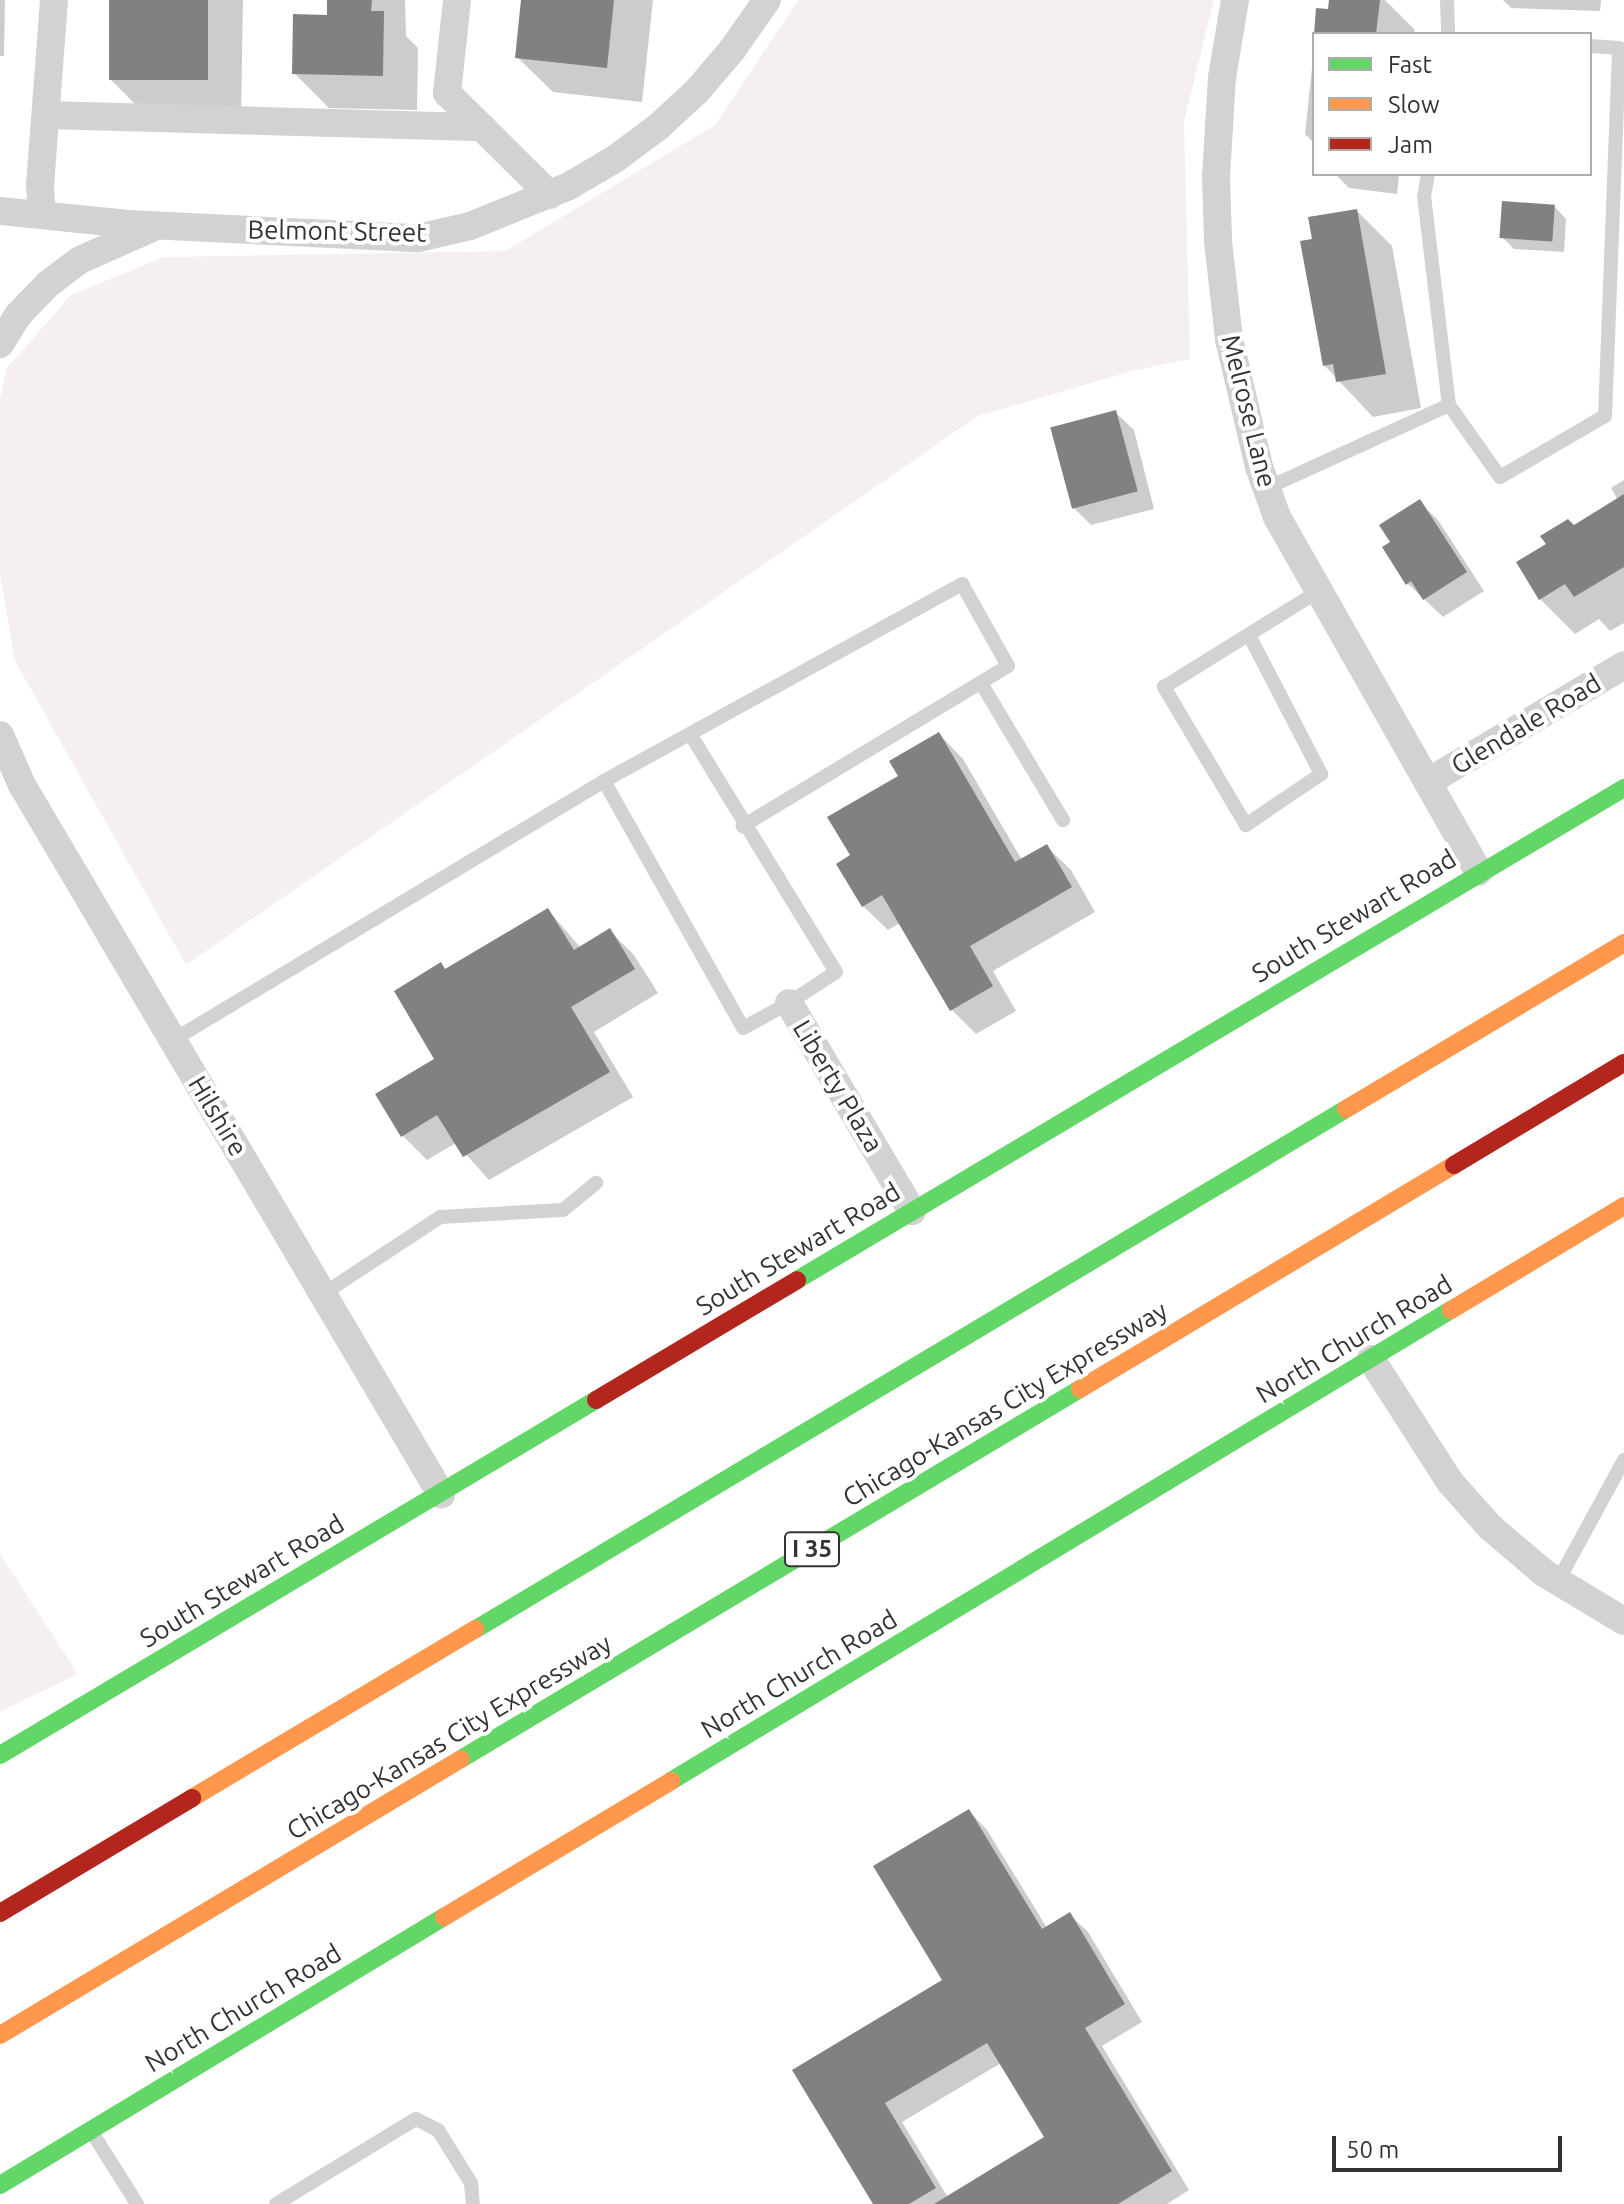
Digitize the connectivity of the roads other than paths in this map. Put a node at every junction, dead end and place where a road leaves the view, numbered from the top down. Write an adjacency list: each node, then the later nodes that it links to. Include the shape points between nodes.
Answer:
1 (54, 0): 8 (street)
2 (457, 0): 9 (street, via 447,93)
3 (767, 0): 11 (street, Belmont Street, via 724,61 658,127 615,159)
4 (1235, 0): 17 (street, Melrose Lane, via 1222,78 1218,241 1234,365)
5 (1447, 0): 6 (lane)
6 (1448, 32)
7 (1592, 46): 16 (lane, via 1619,48 1605,416 1500,477)
8 (46, 115): 9 (street); 13 (street)
9 (482, 127): 11 (street)
10 (1428, 176): 16 (lane, via 1424,196)
11 (550, 195): 14 (street, Belmont Street, via 470,226 418,238)
12 (0, 211): 13 (street, Belmont Street)
13 (42, 215): 14 (street, Belmont Street)
14 (158, 225): 15 (street, Belmont Street, via 80,260 48,284 18,315)
15 (0, 344)
16 (1449, 405): 17 (lane)
17 (1267, 488): 18 (street, Melrose Lane, via 1277,517)
18 (1319, 591): 19 (lane); 25 (street, Melrose Lane)
19 (1249, 635): 19 (lane, via 1164,687 1246,825 1321,774)
20 (1624, 665): 25 (street, Glendale Road)
21 (981, 683): 22 (lane, via 1008,666 962,584); 27 (lane); 28 (lane)
22 (690, 734): 24 (lane); 28 (lane)
23 (0, 735): 32 (street, Hilshire, via 22,785)
24 (604, 781): 31 (lane, via 743,1028); 32 (lane)
25 (1428, 782): 29 (street, Melrose Lane)
26 (1624, 788): 29 (main road, South Stewart Road)
27 (1063, 820)
28 (743, 826): 31 (lane, via 836,972)
29 (1479, 872): 36 (main road, South Stewart Road)
30 (1624, 943): 44 (main road)
31 (789, 1003): 36 (street, Liberty Plaza)
32 (173, 1040): 37 (street, Hilshire)
33 (1624, 1063): 45 (main road, Chicago-Kansas City Expressway / I 35)
34 (596, 1183): 37 (lane, via 563,1210 440,1217)
35 (1624, 1206): 38 (main road, North Church Road)
36 (912, 1211): 40 (main road, South Stewart Road)
37 (323, 1294): 40 (street, Hilshire)
38 (1371, 1359): 41 (street, via 1450,1482 1490,1527); 46 (main road, North Church Road)
39 (1624, 1460): 41 (lane)
40 (441, 1494): 43 (main road, South Stewart Road)
41 (1558, 1581): 42 (street)
42 (1624, 1621)
43 (0, 1755)
44 (0, 1913)
45 (0, 2035)
46 (91, 2130): 47 (main road, North Church Road); 48 (lane)
47 (0, 2185)
48 (137, 2204)
49 (276, 2204): 50 (lane, via 416,2119 438,2130 471,2183)
50 (473, 2204)

